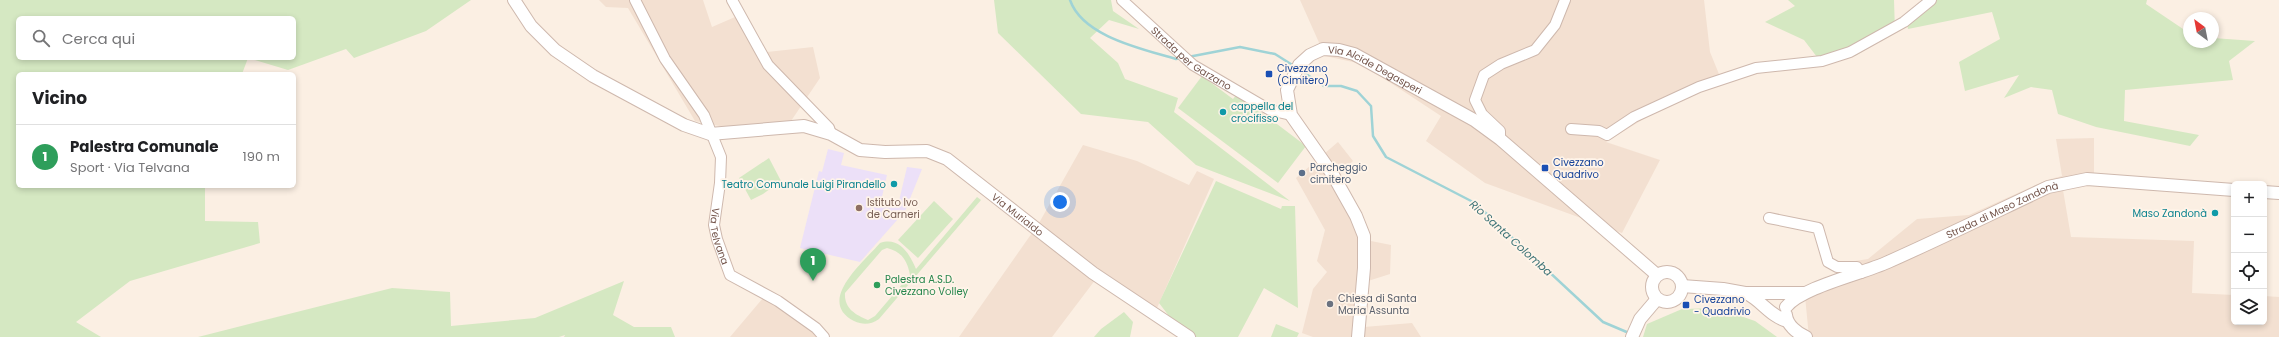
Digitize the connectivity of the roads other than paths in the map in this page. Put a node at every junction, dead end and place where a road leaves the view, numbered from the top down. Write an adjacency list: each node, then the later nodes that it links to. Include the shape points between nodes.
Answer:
1 (514, 0): 9 (street, via 531,26 555,50 586,72 684,125)
2 (636, 0): 9 (street, Via Telvana, via 665,58 704,115)
3 (732, 0): 10 (street, Via Murialdo, via 768,65 829,128)
4 (1122, 0): 7 (street, Strada per Garzano, via 1193,64 1270,110)
5 (1565, 0): 11 (street, Via Alcide Degasperi, via 1555,25 1535,50 1500,64 1484,75 1475,100 1482,114 1500,131)
6 (1931, 0): 8 (street, via 1904,22 1850,52 1822,61 1756,68 1723,79 1634,117 1614,132 1607,134)
7 (1291, 115): 11 (street, Via Alcide Degasperi, via 1287,90 1299,65 1310,55 1323,49 1339,50 1354,54 1474,120); 28 (street, Via Alcide Degasperi, via 1333,175 1364,236)
8 (1571, 129)
9 (710, 134): 10 (street, Via Murialdo, via 804,126); 26 (street, Via Telvana, via 721,157 714,225 730,275 778,301 816,328)
10 (831, 134): 27 (street, Via Murialdo, via 860,150 927,151 947,159 1093,273)
11 (1500, 139): 17 (street, Via Alcide Degasperi)
12 (2231, 190): 16 (street, Strada di Maso Zandonà, via 2087,179 2069,181 2048,187)
13 (2267, 192): 14 (street)
14 (2279, 193)
15 (1769, 218): 16 (street, via 1818,228 1828,262 1837,267 1857,267)
16 (1861, 273): 21 (street, Strada di Maso Zandonà)
17 (1657, 275): 18 (street, via 1665,271 1673,272 1680,278); 22 (street, via 1651,287)
18 (1682, 286): 19 (street); 22 (street, via 1681,293 1671,302)
19 (1745, 293): 20 (street); 23 (street)
20 (1763, 293): 21 (street); 24 (street)
21 (1804, 293): 24 (street, Strada di Maso Zandonà)
22 (1653, 303): 29 (street, via 1640,319)
23 (1764, 306): 24 (street); 25 (street, via 1776,318)
24 (1786, 307): 25 (street)
25 (1786, 321): 30 (street, via 1794,330)
26 (824, 337)
27 (1189, 337)
28 (1358, 337)
29 (1632, 337)
30 (1806, 337)

